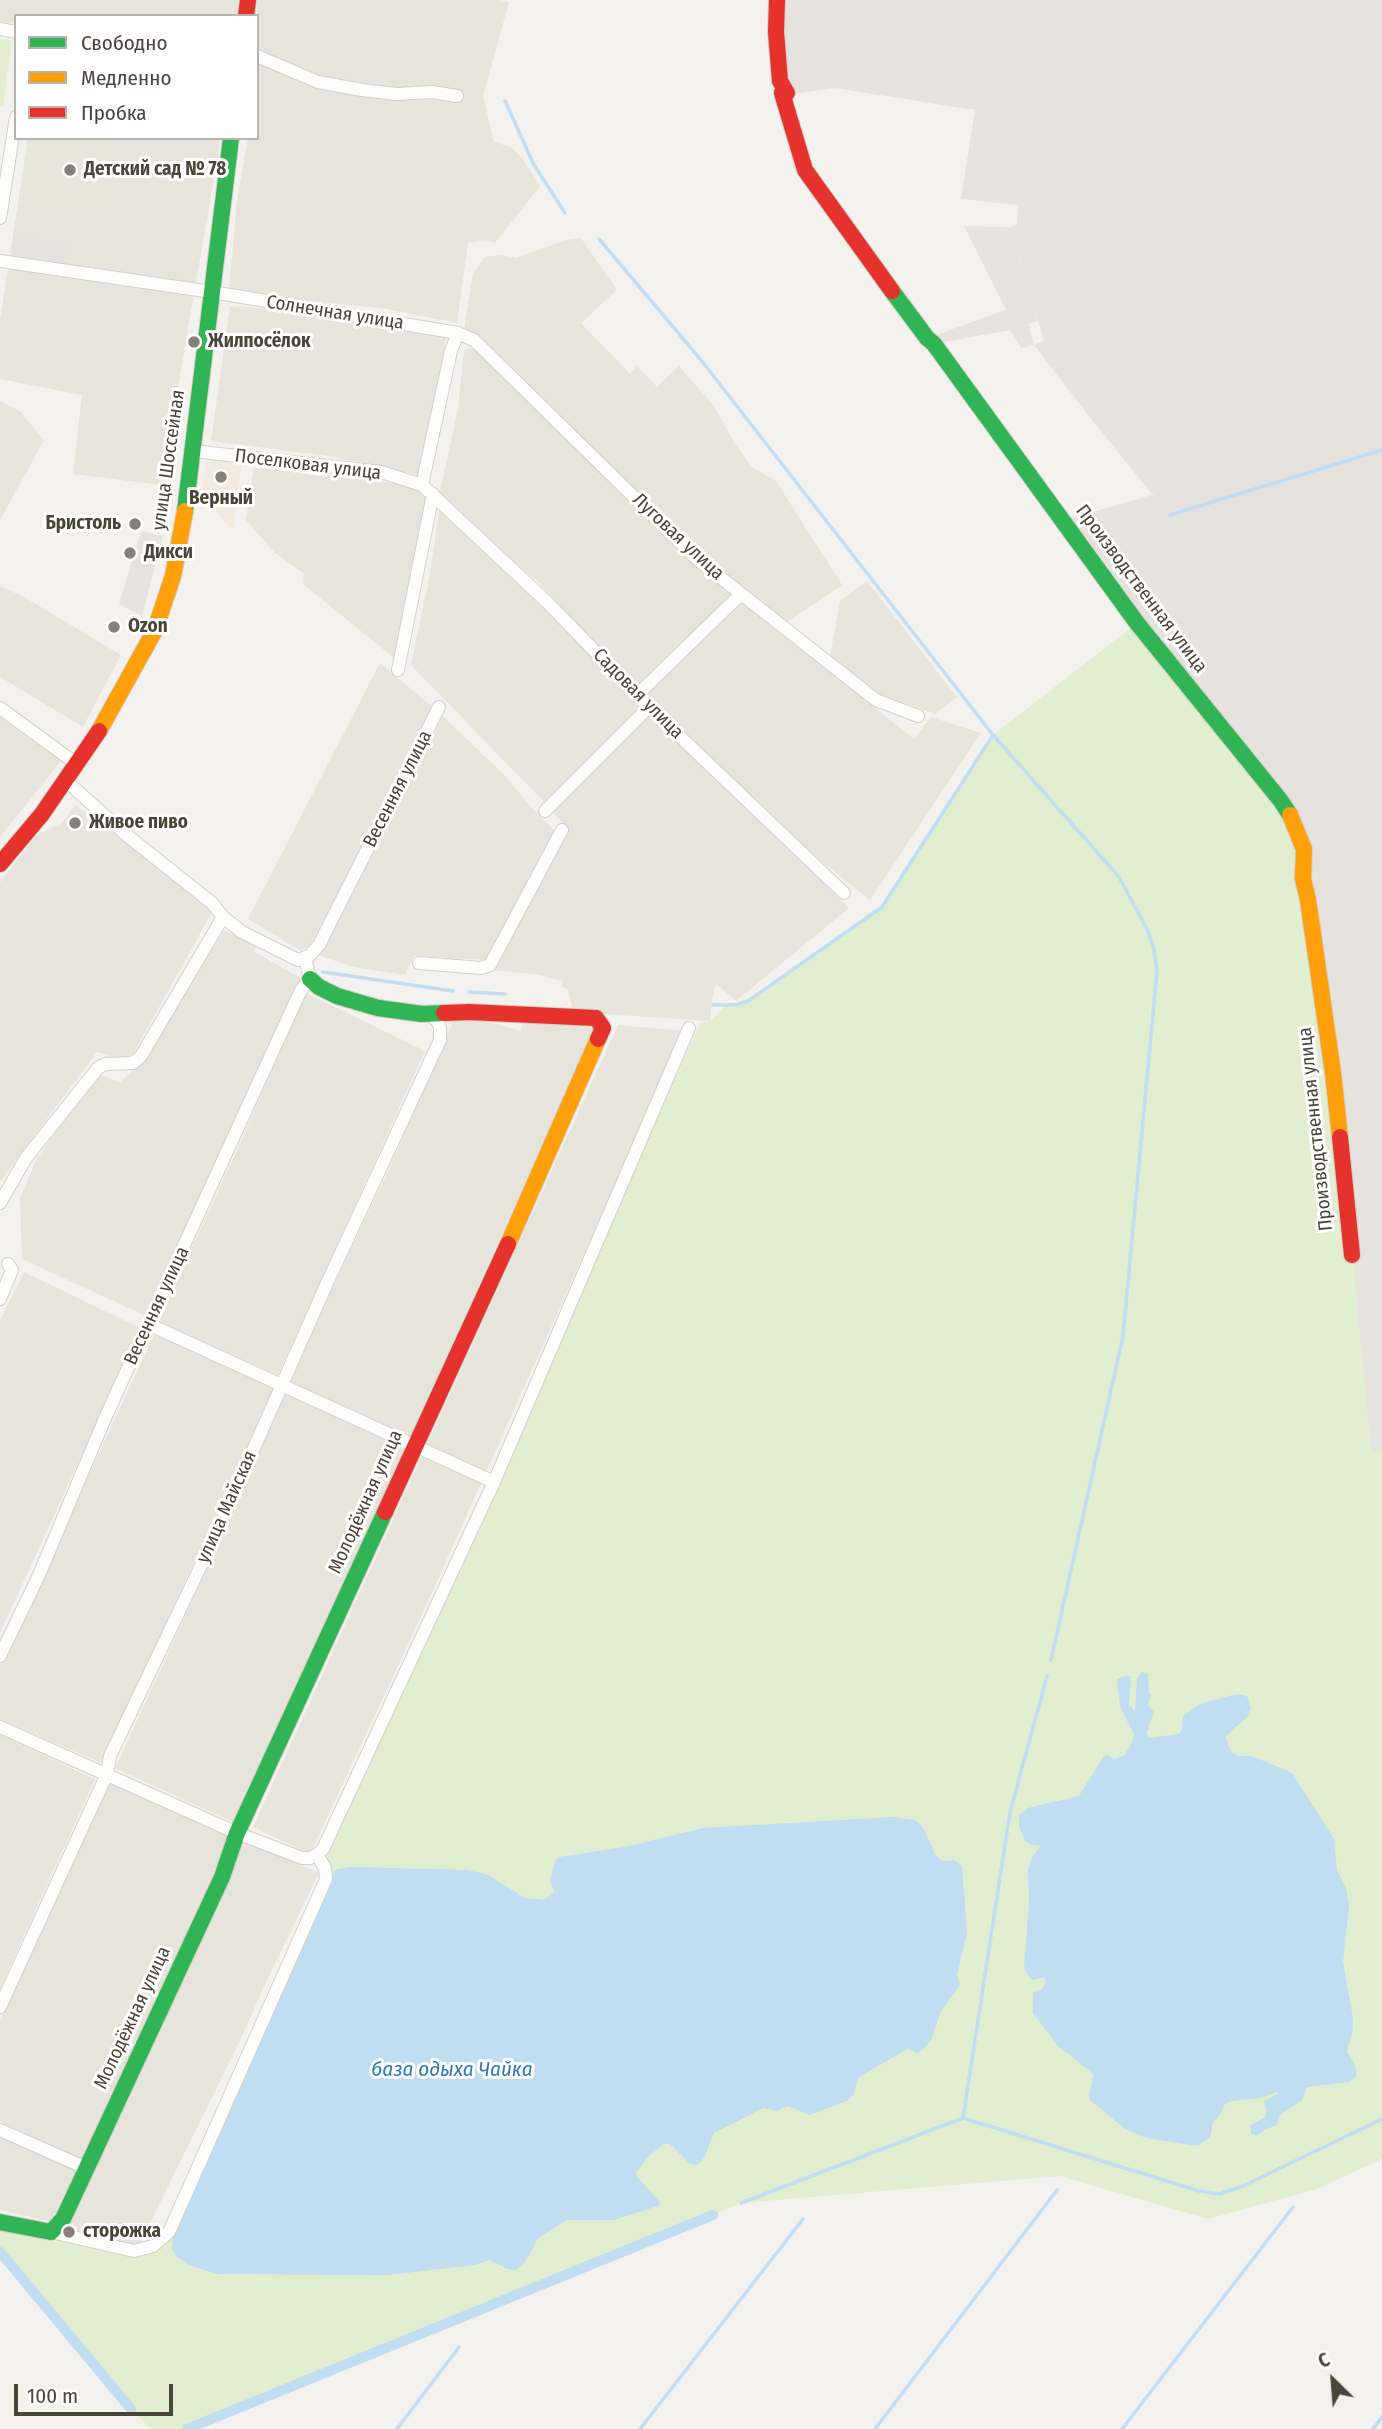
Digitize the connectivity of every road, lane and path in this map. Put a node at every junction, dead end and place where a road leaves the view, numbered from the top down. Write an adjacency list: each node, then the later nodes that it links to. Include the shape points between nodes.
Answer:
1 (777, 0): 33 (street, Производственная улица, via 780,81 805,170 1137,623 1293,820 1304,849 1303,879 1331,1060)
2 (259, 57): 3 (street, via 318,82 397,94)
3 (457, 96)
4 (14, 130): 6 (street)
5 (231, 140): 8 (street, улица Шоссейная)
6 (0, 218)
7 (0, 261): 8 (street, Солнечная улица)
8 (212, 292): 9 (street, Солнечная улица); 10 (street, улица Шоссейная)
9 (458, 333): 11 (street); 13 (street, Луговая улица, via 474,340 697,559)
10 (193, 451): 11 (street, Поселковая улица, via 381,472); 20 (street, улица Шоссейная, via 173,576 155,630)
11 (422, 485): 12 (street, Поселковая улица)
12 (433, 494): 14 (street); 15 (street, Садовая улица)
13 (740, 594): 15 (street); 19 (street, Луговая улица, via 876,700)
14 (398, 670)
15 (637, 695): 17 (street, Садовая улица)
16 (439, 707): 27 (street, Весенняя улица, via 319,945)
17 (649, 707): 22 (street); 25 (street, Садовая улица)
18 (0, 708): 20 (street)
19 (918, 716)
20 (78, 765): 21 (street, улица Шоссейная)
21 (66, 781): 24 (street, улица Шоссейная); 26 (street, via 212,902)
22 (545, 811)
23 (562, 830): 28 (street, via 491,965)
24 (0, 864)
25 (844, 893)
26 (223, 917): 27 (street, via 273,948 298,960); 32 (street, via 141,1056 133,1063 98,1068 26,1158)
27 (305, 957): 29 (street)
28 (419, 963)
29 (310, 979): 30 (street, Молодёжная улица, via 324,990 360,1004); 36 (street, Весенняя улица)
30 (422, 1014): 37 (street, улица Майская, via 438,1022 440,1040); 38 (street, Молодёжная улица, via 596,1018 603,1028 482,1304)
31 (690, 1028): 39 (street)
32 (0, 1203)
33 (1352, 1255)
34 (8, 1264): 35 (street, via 12,1270)
35 (0, 1299)
36 (148, 1324): 37 (street); 40 (street, Весенняя улица)
37 (282, 1385): 38 (street); 42 (street, улица Майская, via 110,1756)
38 (413, 1447): 39 (street); 43 (street, Молодёжная улица)
39 (494, 1482): 44 (street)
40 (0, 1656)
41 (0, 1727): 42 (street)
42 (107, 1774): 43 (street); 45 (street, улица Майская)
43 (237, 1833): 44 (street, via 302,1858); 47 (street, Молодёжная улица, via 222,1877)
44 (317, 1855): 49 (street, via 326,1878 169,2232 153,2246 134,2251)
45 (0, 2007)
46 (0, 2130): 47 (street)
47 (86, 2168): 49 (street, Молодёжная улица, via 63,2219)
48 (6, 2224): 49 (street)
49 (51, 2232)

